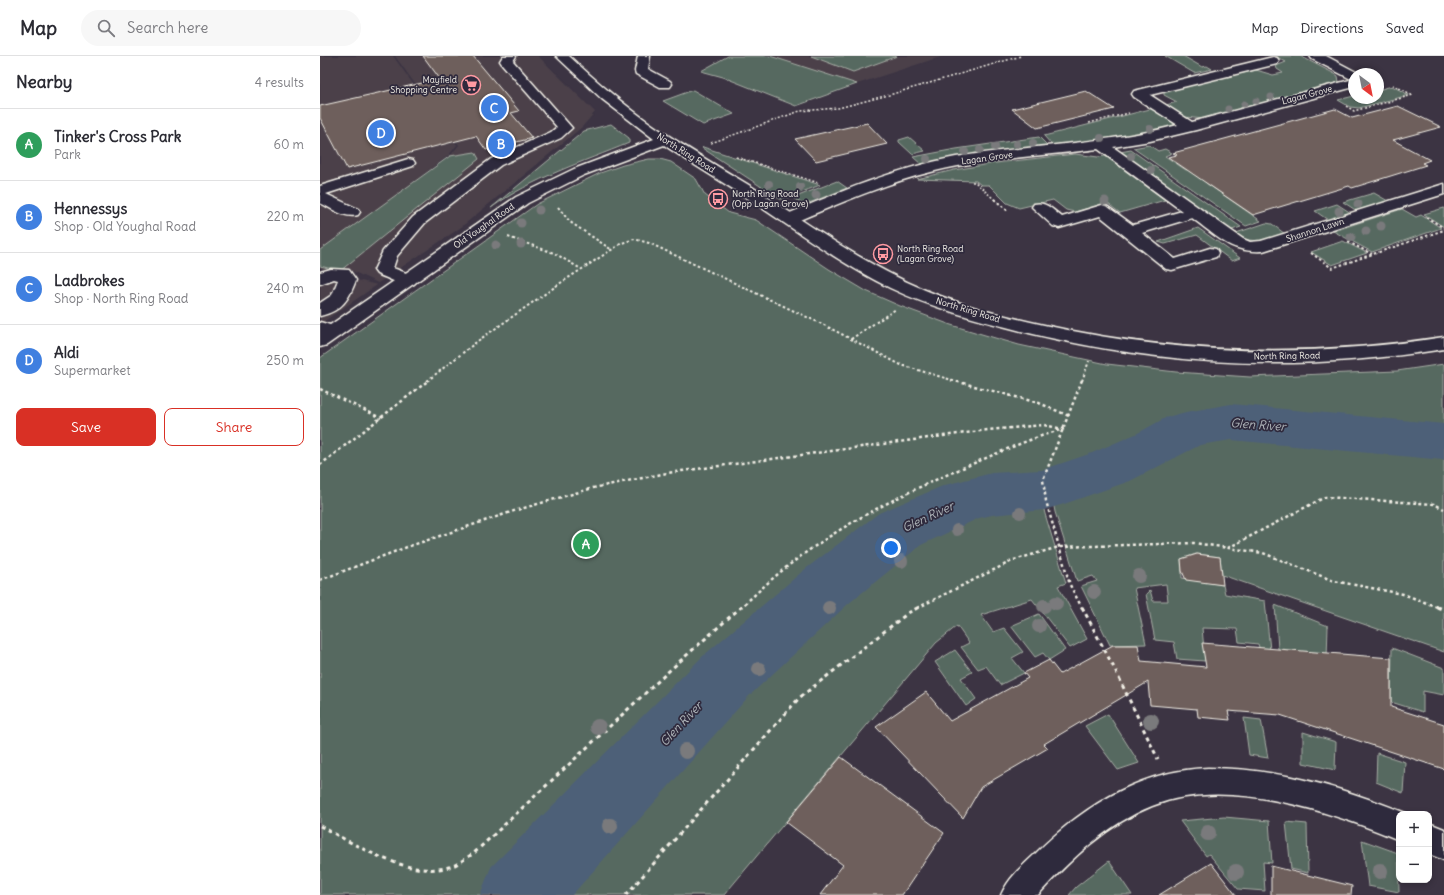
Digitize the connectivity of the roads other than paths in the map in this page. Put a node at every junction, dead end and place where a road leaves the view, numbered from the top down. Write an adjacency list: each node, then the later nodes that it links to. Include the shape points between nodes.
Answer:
1 (510, 56): 23 (street, via 506,61 565,128 556,135 496,162 419,220 389,255 383,270)
2 (562, 56): 10 (street, North Ring Road, via 616,105)
3 (644, 56): 7 (street, via 641,71)
4 (1316, 56): 6 (street)
5 (1273, 61): 9 (street, via 1139,94)
6 (1348, 72)
7 (665, 84)
8 (1348, 85): 9 (street, Lagan Grove)
9 (1191, 127): 11 (street, Lagan Grove)
10 (665, 140): 19 (street, North Ring Road); 23 (street, Old Youghal Road, via 579,172 538,191 508,208)
11 (1101, 145): 18 (street, Shannon Lawn); 19 (street, Lagan Grove, via 1005,155 921,170 866,187)
12 (408, 163): 14 (street)
13 (1444, 189): 18 (street, Shannon Lawn, via 1258,248 1237,243)
14 (320, 191)
15 (320, 197): 17 (street)
16 (1040, 207): 20 (street, via 1059,223 1102,210)
17 (352, 212)
18 (1194, 212): 20 (street)
19 (790, 219): 26 (street, North Ring Road, via 857,262 919,294 996,319 1096,342 1186,354 1276,358 1334,355)
20 (1130, 231): 21 (street, via 1172,265)
21 (1210, 253)
22 (320, 279): 24 (street, via 331,274 343,274 347,280 340,298)
23 (408, 280): 25 (street, Old Youghal Road)
24 (320, 311)
25 (324, 334)
26 (1444, 343)
27 (1396, 825): 30 (street, via 1371,813 1297,790 1247,782 1205,782 1170,786 1124,804 1084,830 1043,866)
28 (1432, 839): 29 (street)
29 (1444, 845)
30 (1016, 895)

